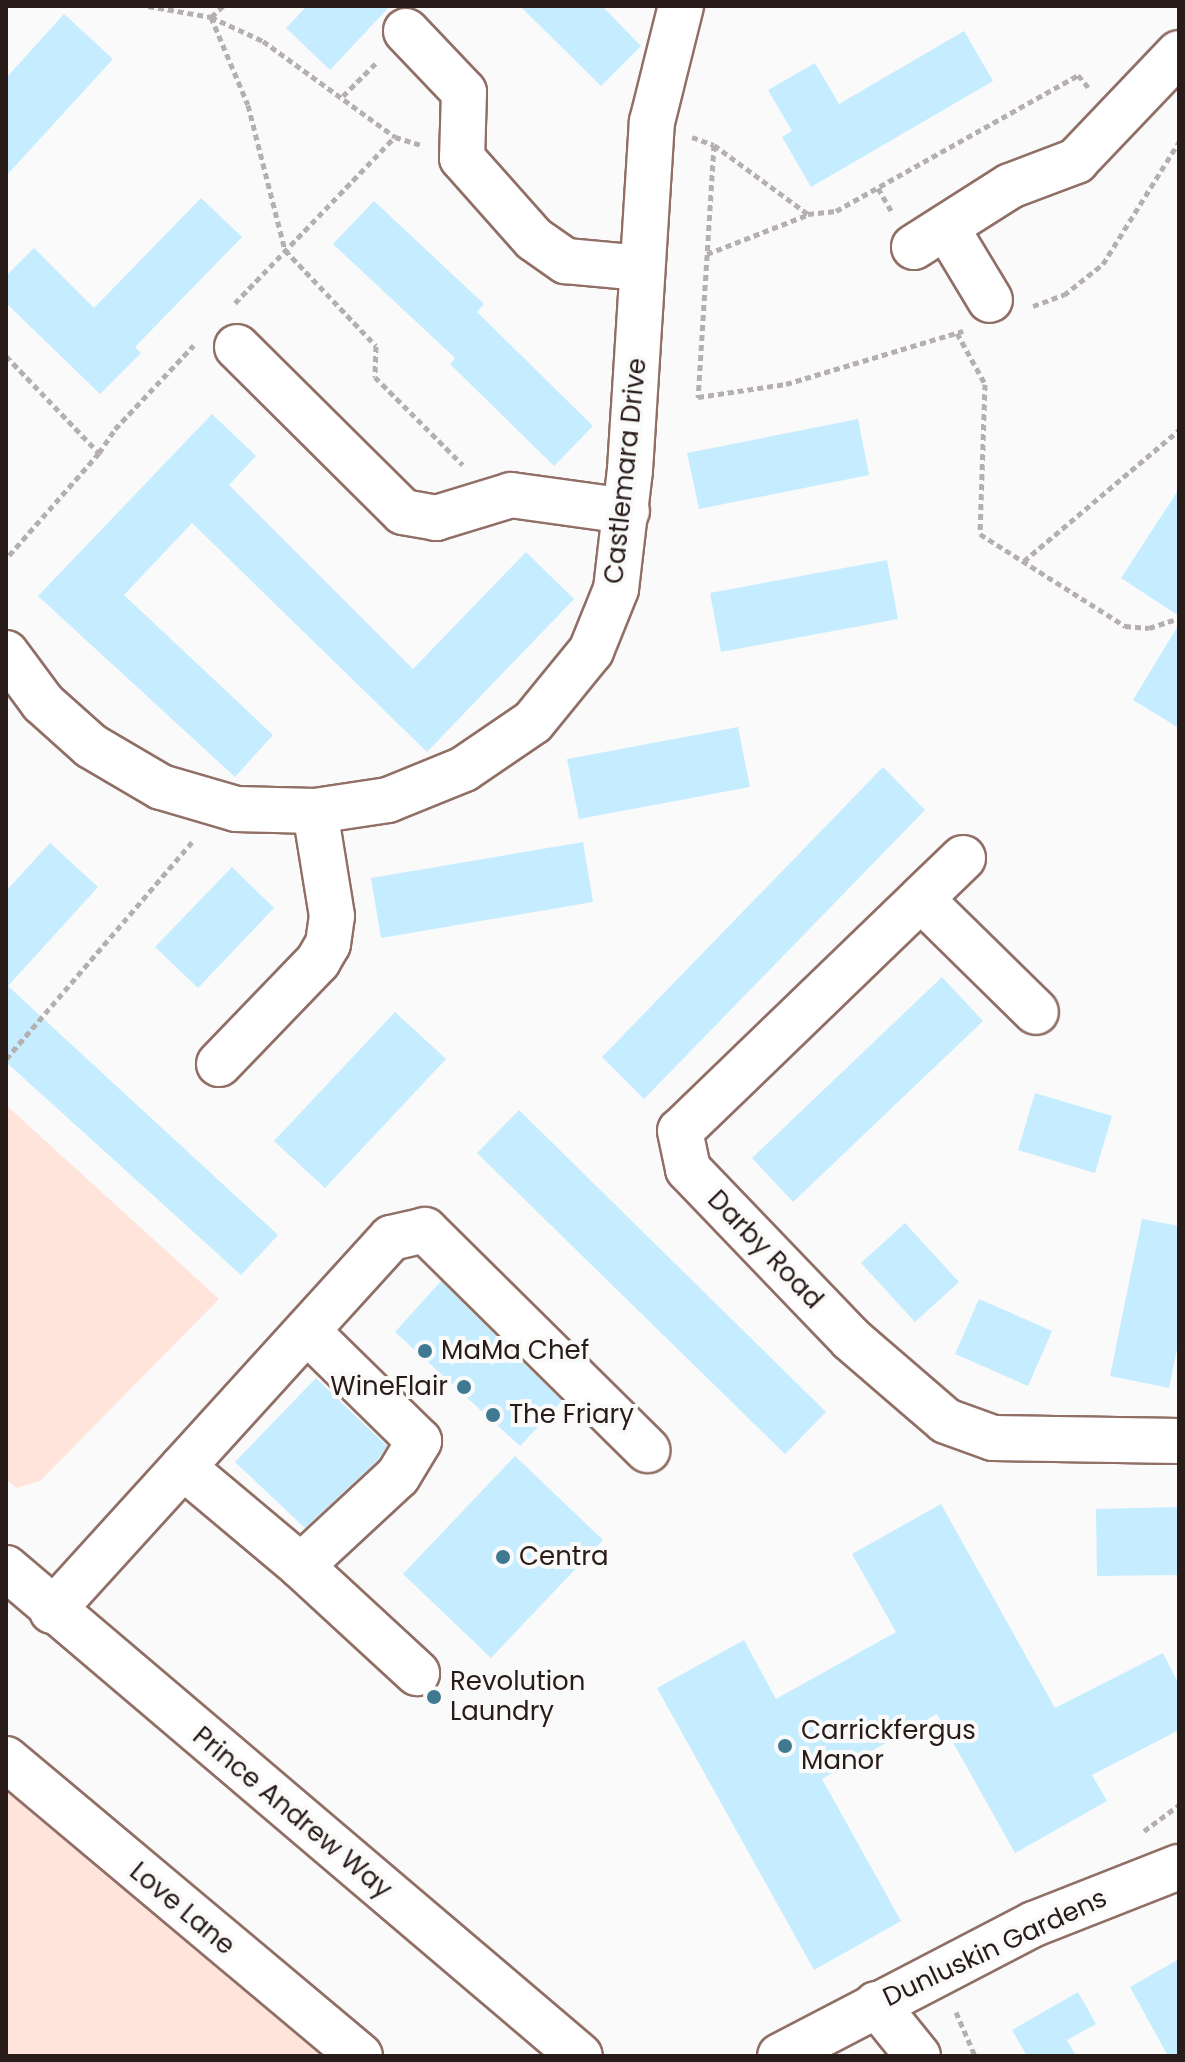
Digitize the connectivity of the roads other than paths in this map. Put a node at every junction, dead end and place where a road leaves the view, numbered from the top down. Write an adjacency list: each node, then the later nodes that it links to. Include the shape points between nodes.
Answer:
1 (681, 6): 4 (street, Castlemara Drive, via 652,122)
2 (406, 31): 4 (street, via 464,92 462,158 555,256 580,264)
3 (1179, 53): 5 (street, via 1070,165 1021,181 930,237)
4 (642, 268): 7 (street, Castlemara Drive)
5 (995, 312)
6 (223, 331): 7 (street, via 403,512 436,518 480,500 521,495)
7 (627, 511): 9 (street, Castlemara Drive, via 616,589 602,631 573,677 533,722 488,756 410,794)
8 (6, 653): 9 (street, Castlemara Drive, via 43,703 91,746 161,787 216,805)
9 (315, 811): 13 (street, via 332,916 330,939 318,961)
10 (963, 858): 11 (street, Darby Road)
11 (921, 899): 12 (street); 15 (street, Darby Road, via 680,1131 688,1169 851,1339 946,1421 993,1438)
12 (1036, 1012)
13 (219, 1064)
14 (307, 1331): 16 (street, via 391,1238 425,1230); 17 (street); 18 (street, via 419,1441 398,1476)
15 (1179, 1441)
16 (647, 1450)
17 (183, 1467): 18 (street); 20 (street)
18 (301, 1566): 21 (street)
19 (6, 1568): 20 (street, Prince Andrew Way)
20 (52, 1611): 26 (street, Prince Andrew Way)
21 (417, 1673)
22 (6, 1759): 25 (street, Love Lane)
23 (1179, 1867): 24 (street, Dunluskin Gardens, via 1034,1924)
24 (867, 2009): 27 (street, Dunluskin Gardens); 28 (street, Dunluskin Gardens); 29 (street)
25 (360, 2056)
26 (580, 2056)
27 (780, 2056)
28 (833, 2056)
29 (918, 2056)

